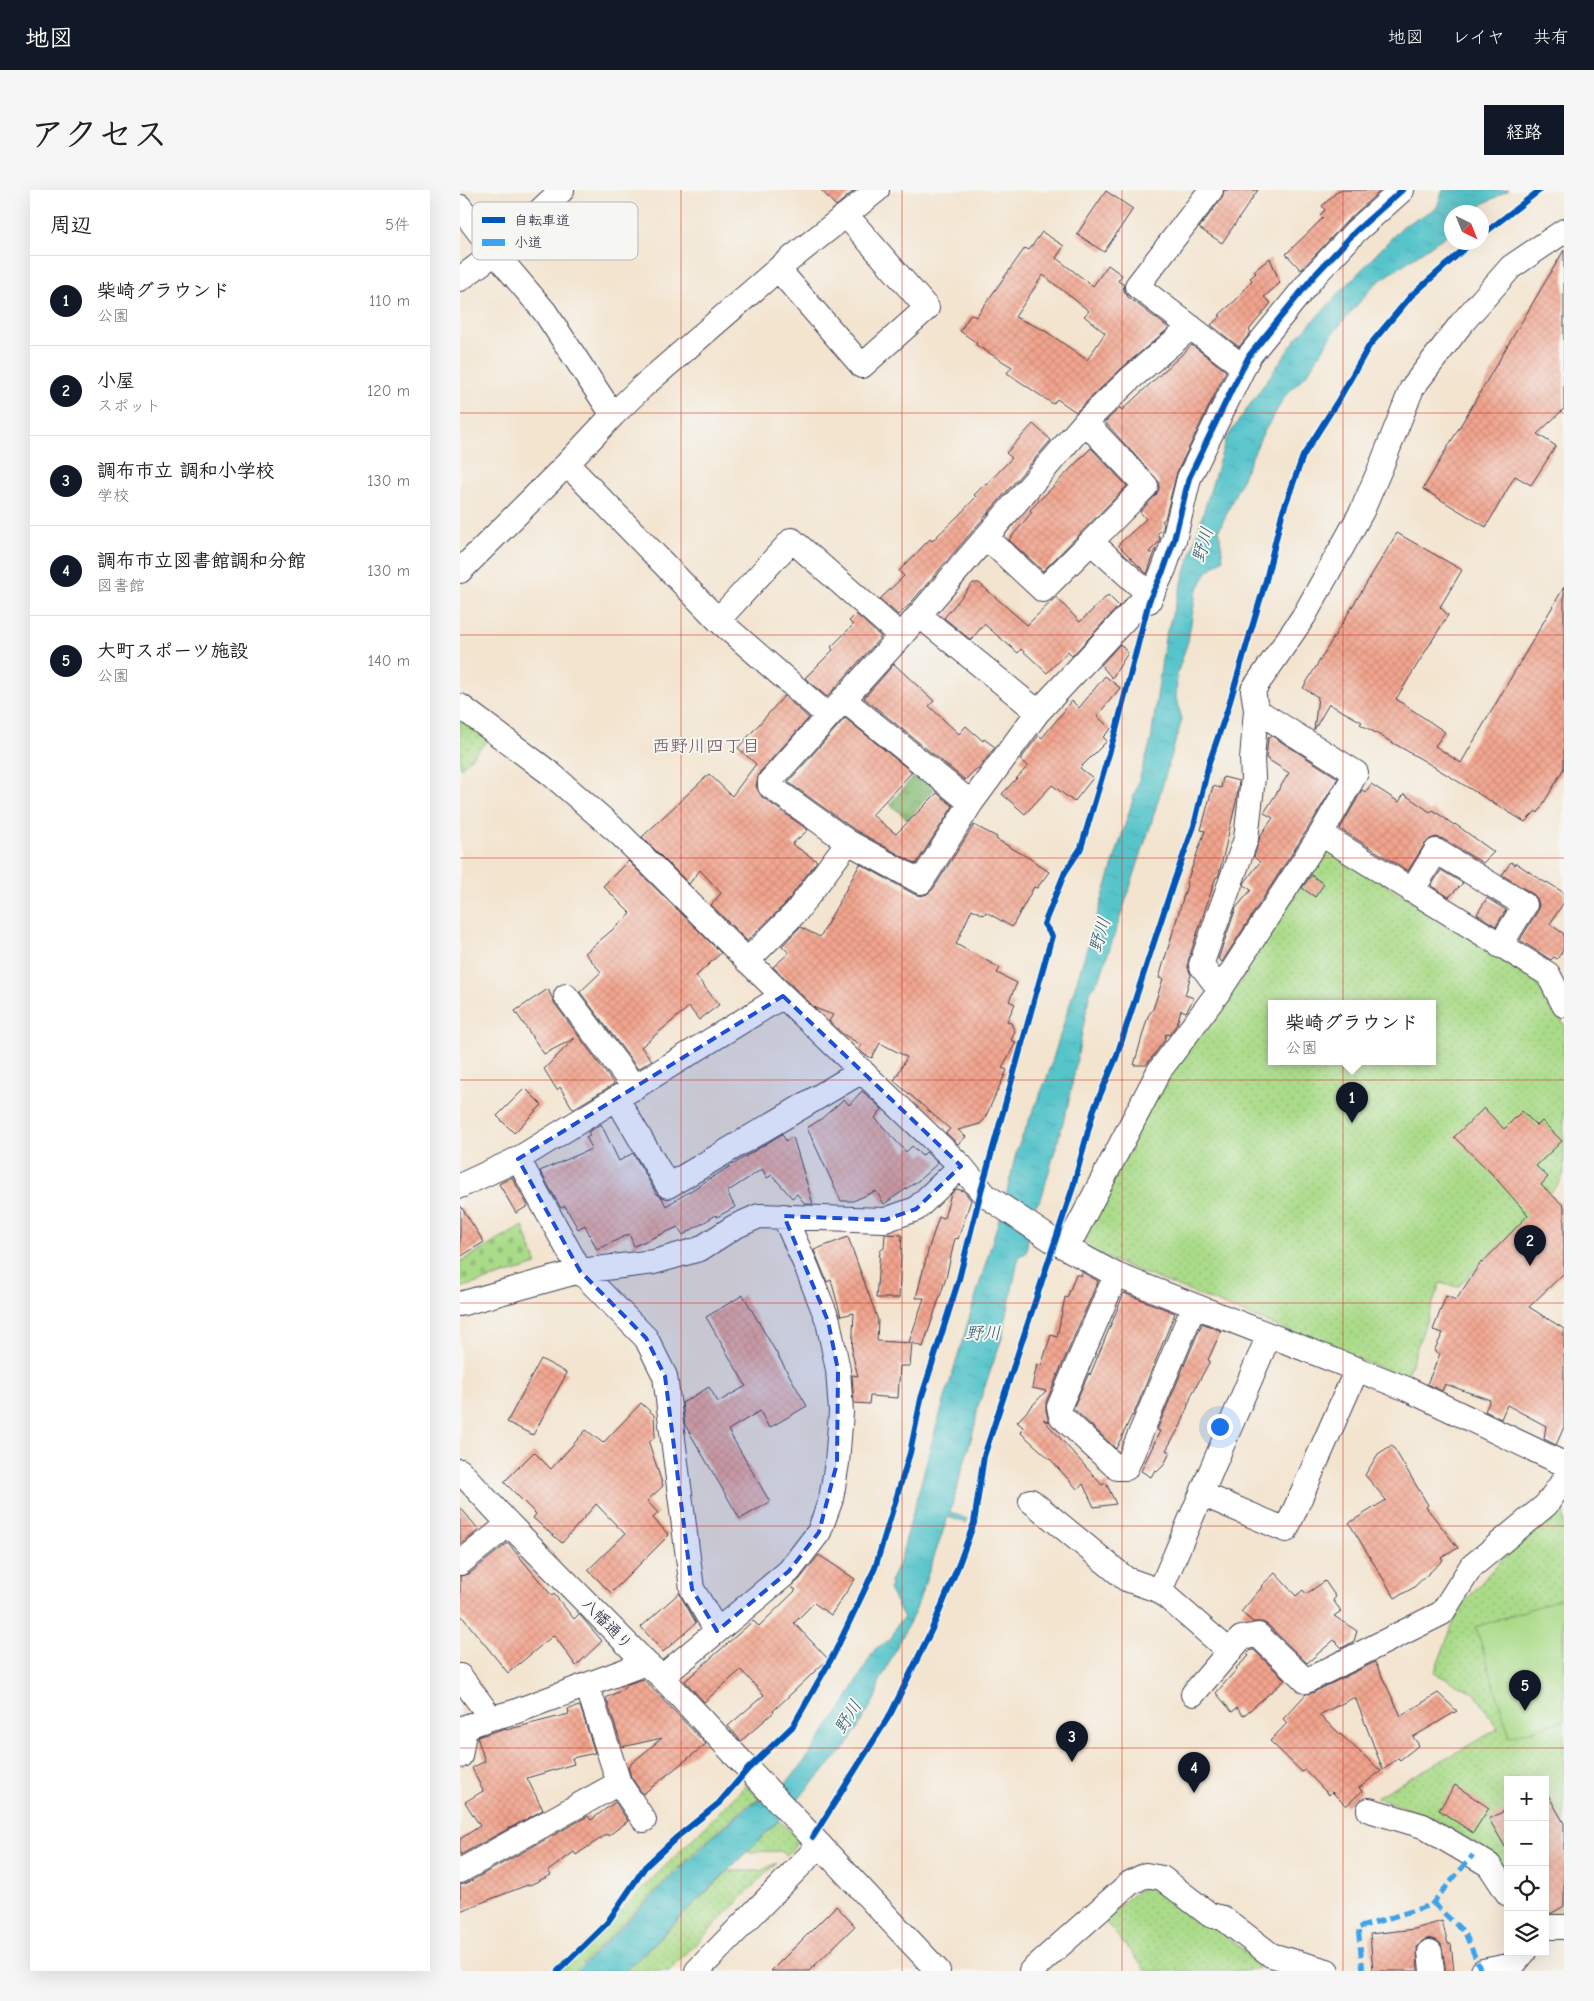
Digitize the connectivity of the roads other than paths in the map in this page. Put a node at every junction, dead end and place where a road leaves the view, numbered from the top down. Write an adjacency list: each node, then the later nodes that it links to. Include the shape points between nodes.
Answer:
1 (562, 190): 5 (street)
2 (877, 190): 7 (street)
3 (1211, 190): 14 (street, via 1137,286)
4 (1402, 190): 15 (street, via 1356,230 1320,270)
5 (549, 202)
6 (460, 207): 8 (street)
7 (846, 215): 12 (street); 12 (street, via 927,308 862,366)
8 (472, 223)
9 (1564, 231): 28 (street, via 1511,267 1461,324 1412,388 1362,510 1304,616 1253,690)
10 (486, 260): 13 (street)
11 (501, 260): 16 (street, via 545,312)
12 (778, 269): 16 (street)
13 (460, 279)
14 (1191, 327): 15 (street); 17 (street, via 1130,378)
15 (1243, 367): 22 (street, via 1189,478 1174,540)
16 (613, 415): 18 (street)
17 (1085, 422): 19 (street); 20 (street, via 1146,486)
18 (567, 464): 21 (street); 24 (street)
19 (986, 537): 20 (street, via 1043,590); 23 (street)
20 (1091, 542): 22 (street)
21 (460, 571)
22 (1151, 596): 29 (street, via 1149,601 1141,602)
23 (919, 616): 25 (street); 29 (street)
24 (718, 620): 25 (street, via 792,540); 27 (street)
25 (901, 636): 27 (street)
26 (460, 706): 35 (street, via 552,774 614,829)
27 (836, 708): 30 (street); 32 (street, via 770,781 770,786)
28 (1256, 710): 31 (street, via 1356,772); 36 (street, via 1246,840 1201,965)
29 (1038, 712): 30 (street)
30 (971, 803): 32 (street, via 920,882)
31 (1321, 834): 33 (street); 36 (street)
32 (848, 842): 35 (street, via 796,912)
33 (1412, 891): 34 (street); 34 (street, via 1436,851 1525,905)
34 (1500, 946): 39 (street, via 1548,974)
35 (747, 960): 38 (street)
36 (1220, 990): 46 (street, via 1159,1071)
37 (566, 996): 41 (street)
38 (783, 996): 40 (street); 41 (street)
39 (1564, 1005)
40 (862, 1071): 41 (street, via 668,1186); 43 (street)
41 (626, 1094): 42 (street)
42 (518, 1159): 44 (street); 47 (street)
43 (961, 1166): 45 (street, via 916,1209 885,1220); 46 (street, via 985,1195)
44 (460, 1186)
45 (784, 1216): 47 (street, via 759,1216 734,1227 700,1249 654,1262); 61 (street, via 830,1331 838,1370 841,1412 837,1463 831,1499 819,1532 789,1571)
46 (1059, 1244): 48 (street)
47 (580, 1271): 49 (street); 61 (street, via 646,1338 665,1376 692,1589)
48 (1116, 1275): 50 (street); 50 (street, via 1059,1407 1061,1416 1118,1468 1126,1468)
49 (460, 1304)
50 (1194, 1306): 51 (street)
51 (1269, 1335): 52 (street); 56 (street)
52 (1358, 1369): 53 (street); 56 (street, via 1286,1530)
53 (1564, 1464)
54 (460, 1471): 58 (street, 八幡通り)
55 (1564, 1480): 62 (street, via 1546,1505 1471,1567 1442,1613 1306,1681 1258,1635 1241,1638)
56 (1202, 1494): 60 (street)
57 (1031, 1501): 60 (street, via 1126,1579)
58 (509, 1524): 59 (street); 63 (street, 八幡通り)
59 (460, 1563)
60 (1160, 1591): 62 (street)
61 (717, 1631): 63 (street)
62 (1229, 1651): 66 (street)
63 (654, 1670): 65 (street); 72 (street, 八幡通り)
64 (460, 1676): 67 (street)
65 (587, 1685): 67 (street); 69 (street)
66 (1193, 1694)
67 (491, 1718): 68 (street, via 465,1726)
68 (460, 1756)
69 (619, 1783): 71 (street); 73 (street)
70 (1369, 1810): 74 (street, via 1423,1826 1489,1865)
71 (644, 1820)
72 (815, 1838): 77 (street); 78 (street, 八幡通り)
73 (460, 1871)
74 (1504, 1888)
75 (1521, 1956): 80 (street, via 1513,1965)
76 (1316, 1969): 79 (street, via 1271,1955 1223,1918 1210,1915 1162,1878 1146,1875 1130,1883)
77 (697, 1971)
78 (938, 1971)
79 (1031, 1971)
80 (1483, 1971)

